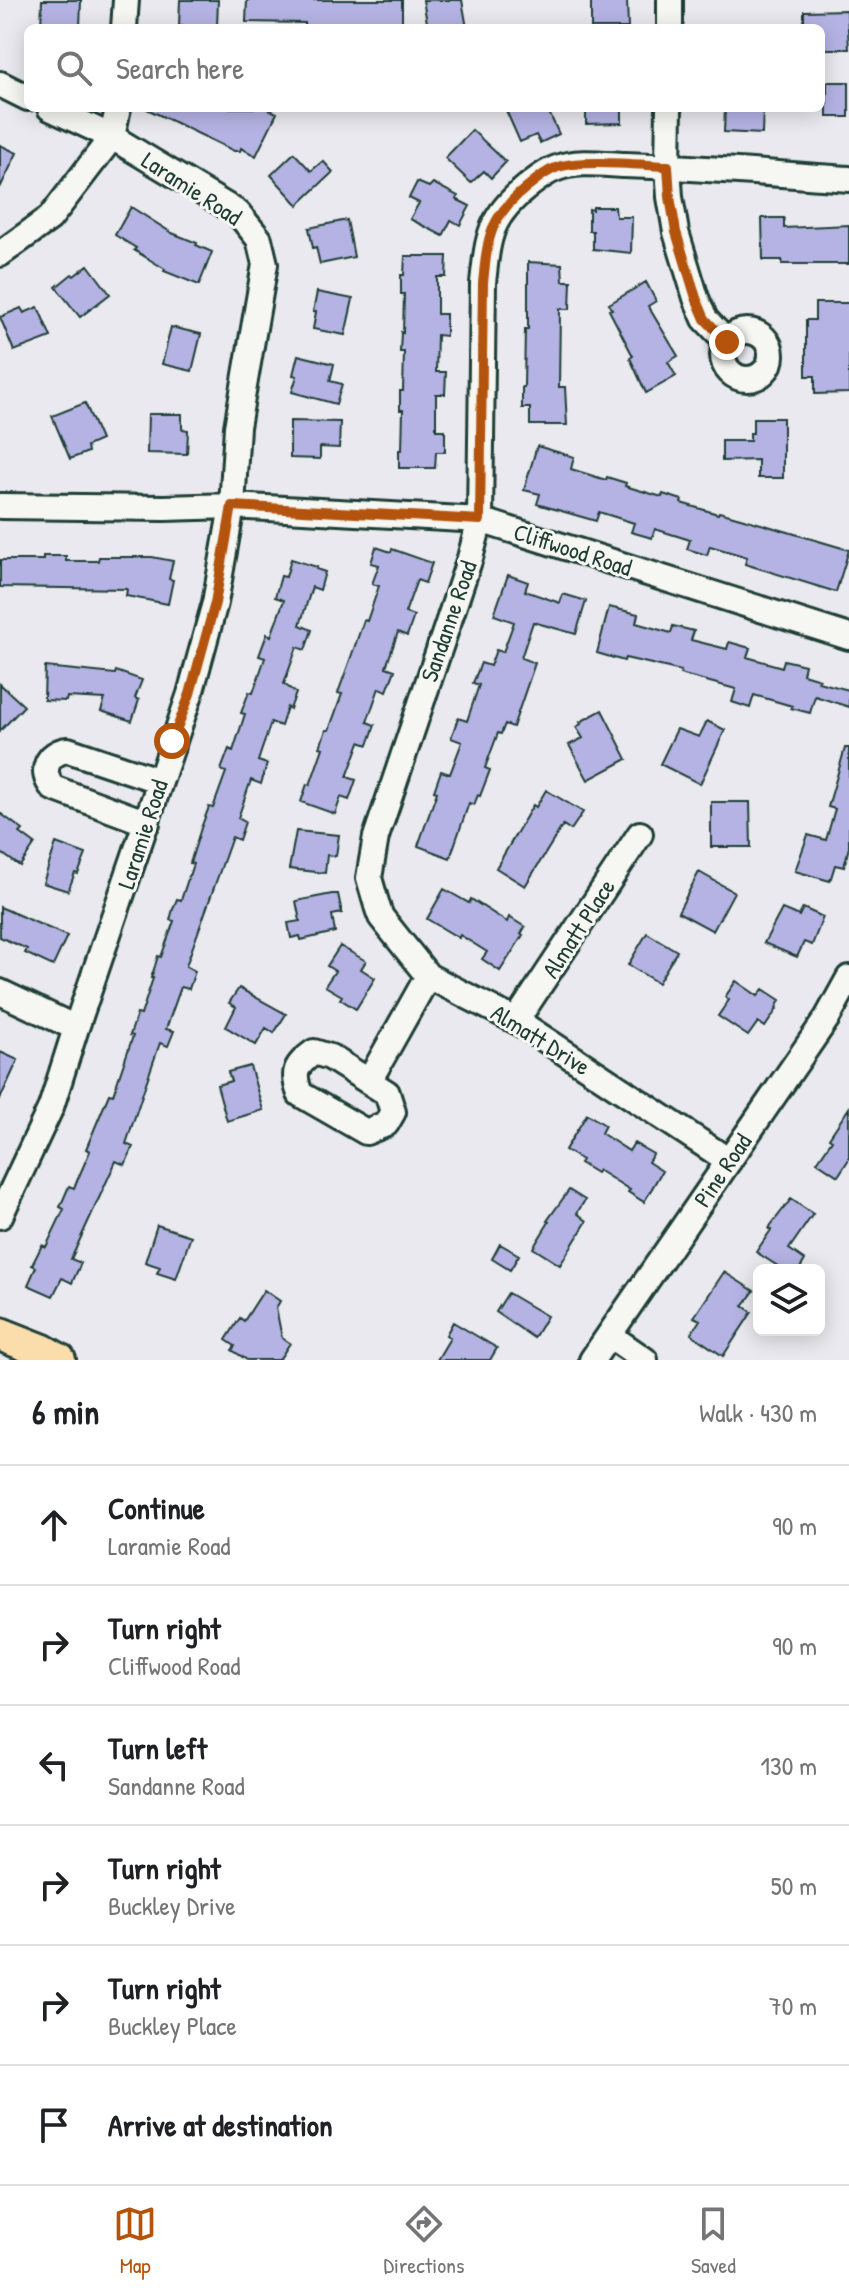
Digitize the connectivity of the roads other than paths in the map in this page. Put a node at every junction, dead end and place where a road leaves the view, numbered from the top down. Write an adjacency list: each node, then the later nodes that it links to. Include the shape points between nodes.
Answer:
1 (126, 0): 3 (street)
2 (670, 0): 4 (street)
3 (124, 24)
4 (670, 24)
5 (0, 84): 6 (street)
6 (24, 96)
7 (59, 112): 10 (street, Laramie Road)
8 (117, 112): 10 (street)
9 (669, 112): 11 (street)
10 (112, 137): 13 (street, via 50,218); 16 (street, Laramie Road, via 238,213 259,239 265,264 237,427)
11 (668, 166): 12 (street); 14 (street, via 676,232 696,298 705,319); 17 (street, Sandanne Road, via 559,167 538,177 497,216 483,283)
12 (849, 179)
13 (0, 254)
14 (727, 342)
15 (0, 506): 16 (street, Cliffwood Road)
16 (232, 506): 17 (street, Cliffwood Road); 19 (street, Laramie Road, via 212,615)
17 (480, 520): 18 (street, Cliffwood Road); 22 (street, Sandanne Road, via 376,837 369,878)
18 (849, 637)
19 (160, 781): 20 (street, Laramie Road); 20 (street, via 68,750 55,754 46,765 53,788)
20 (147, 823): 27 (street, Laramie Road)
21 (640, 834): 26 (street, Almatt Place)
22 (374, 899): 23 (street, Almatt Drive, via 381,917)
23 (428, 976): 26 (street, Almatt Drive); 28 (street)
24 (849, 978): 29 (street, Pine Road)
25 (0, 992): 27 (street)
26 (516, 1021): 29 (street, Almatt Drive)
27 (76, 1028): 30 (street, Laramie Road, via 51,1107)
28 (369, 1081)
29 (729, 1161): 32 (street, Pine Road)
30 (0, 1216)
31 (0, 1334): 33 (main road)
32 (609, 1335): 34 (street, Pine Road); 35 (street)
33 (59, 1360)
34 (592, 1360)
35 (645, 1360)

